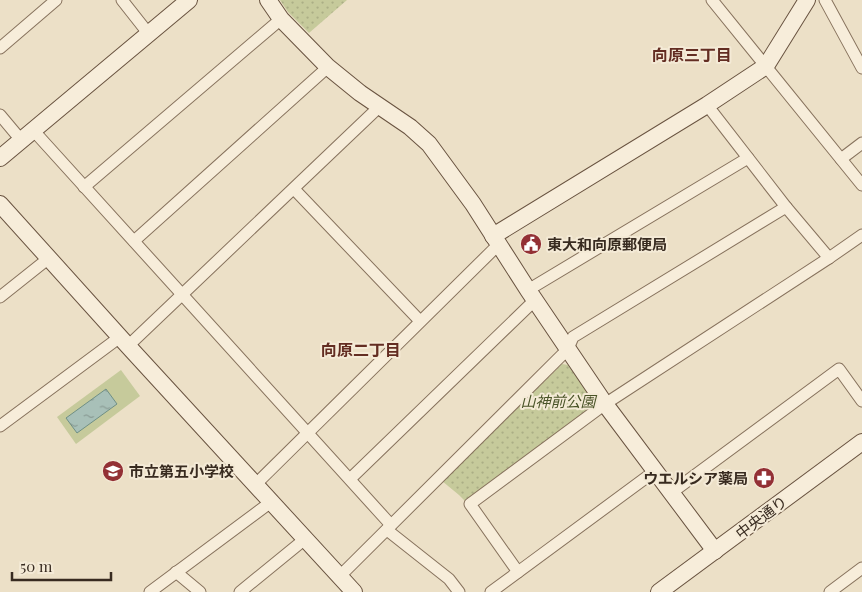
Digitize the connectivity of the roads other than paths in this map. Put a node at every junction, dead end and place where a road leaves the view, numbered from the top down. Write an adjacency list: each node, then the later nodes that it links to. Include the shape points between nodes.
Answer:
1 (56, 0): 10 (street)
2 (122, 0): 9 (street)
3 (190, 0): 9 (street)
4 (268, 0): 8 (street)
5 (712, 0): 11 (street)
6 (807, 0): 11 (street)
7 (825, 0): 13 (street)
8 (281, 19): 12 (street); 23 (street)
9 (148, 33): 17 (street)
10 (0, 48)
11 (766, 66): 14 (street); 21 (street)
12 (328, 67): 15 (street); 29 (street)
13 (862, 68)
14 (707, 105): 20 (street); 28 (street)
15 (379, 107): 24 (street); 28 (street, via 429,144)
16 (0, 116): 17 (street)
17 (27, 135): 19 (street); 23 (street)
18 (862, 143): 21 (street)
19 (0, 158)
20 (748, 158): 26 (street); 32 (street)
21 (841, 159): 22 (street)
22 (862, 185)
23 (84, 187): 29 (street)
24 (294, 189): 33 (street); 35 (street)
25 (0, 204): 30 (street)
26 (786, 207): 31 (street); 37 (street, via 573,337)
27 (862, 235): 31 (street)
28 (495, 240): 32 (street); 35 (street)
29 (134, 241): 33 (street)
30 (49, 258): 34 (street); 36 (street)
31 (829, 258): 39 (street)
32 (531, 295): 37 (street); 44 (street)
33 (183, 296): 36 (street); 41 (street)
34 (0, 297)
35 (420, 321): 41 (street)
36 (124, 342): 40 (street); 45 (street)
37 (568, 350): 39 (street); 48 (street)
38 (862, 401): 46 (street, via 839,369)
39 (605, 404): 43 (street); 53 (street, via 470,504)
40 (0, 426)
41 (308, 434): 44 (street); 45 (street)
42 (862, 442): 50 (street, 中央通り)
43 (655, 471): 46 (street); 53 (street)
44 (350, 479): 48 (street)
45 (256, 484): 47 (street)
46 (671, 493): 50 (street)
47 (271, 502): 49 (street); 52 (street)
48 (389, 527): 54 (street); 59 (street, via 449,579)
49 (305, 539): 54 (street); 57 (street)
50 (715, 551): 61 (street, 中央通り)
51 (862, 568): 62 (street)
52 (176, 572): 55 (street); 56 (street)
53 (518, 572): 60 (street)
54 (340, 576): 58 (street)
55 (150, 592)
56 (200, 592)
57 (240, 592)
58 (354, 592)
59 (459, 592)
60 (491, 592)
61 (659, 592)
62 (830, 592)

